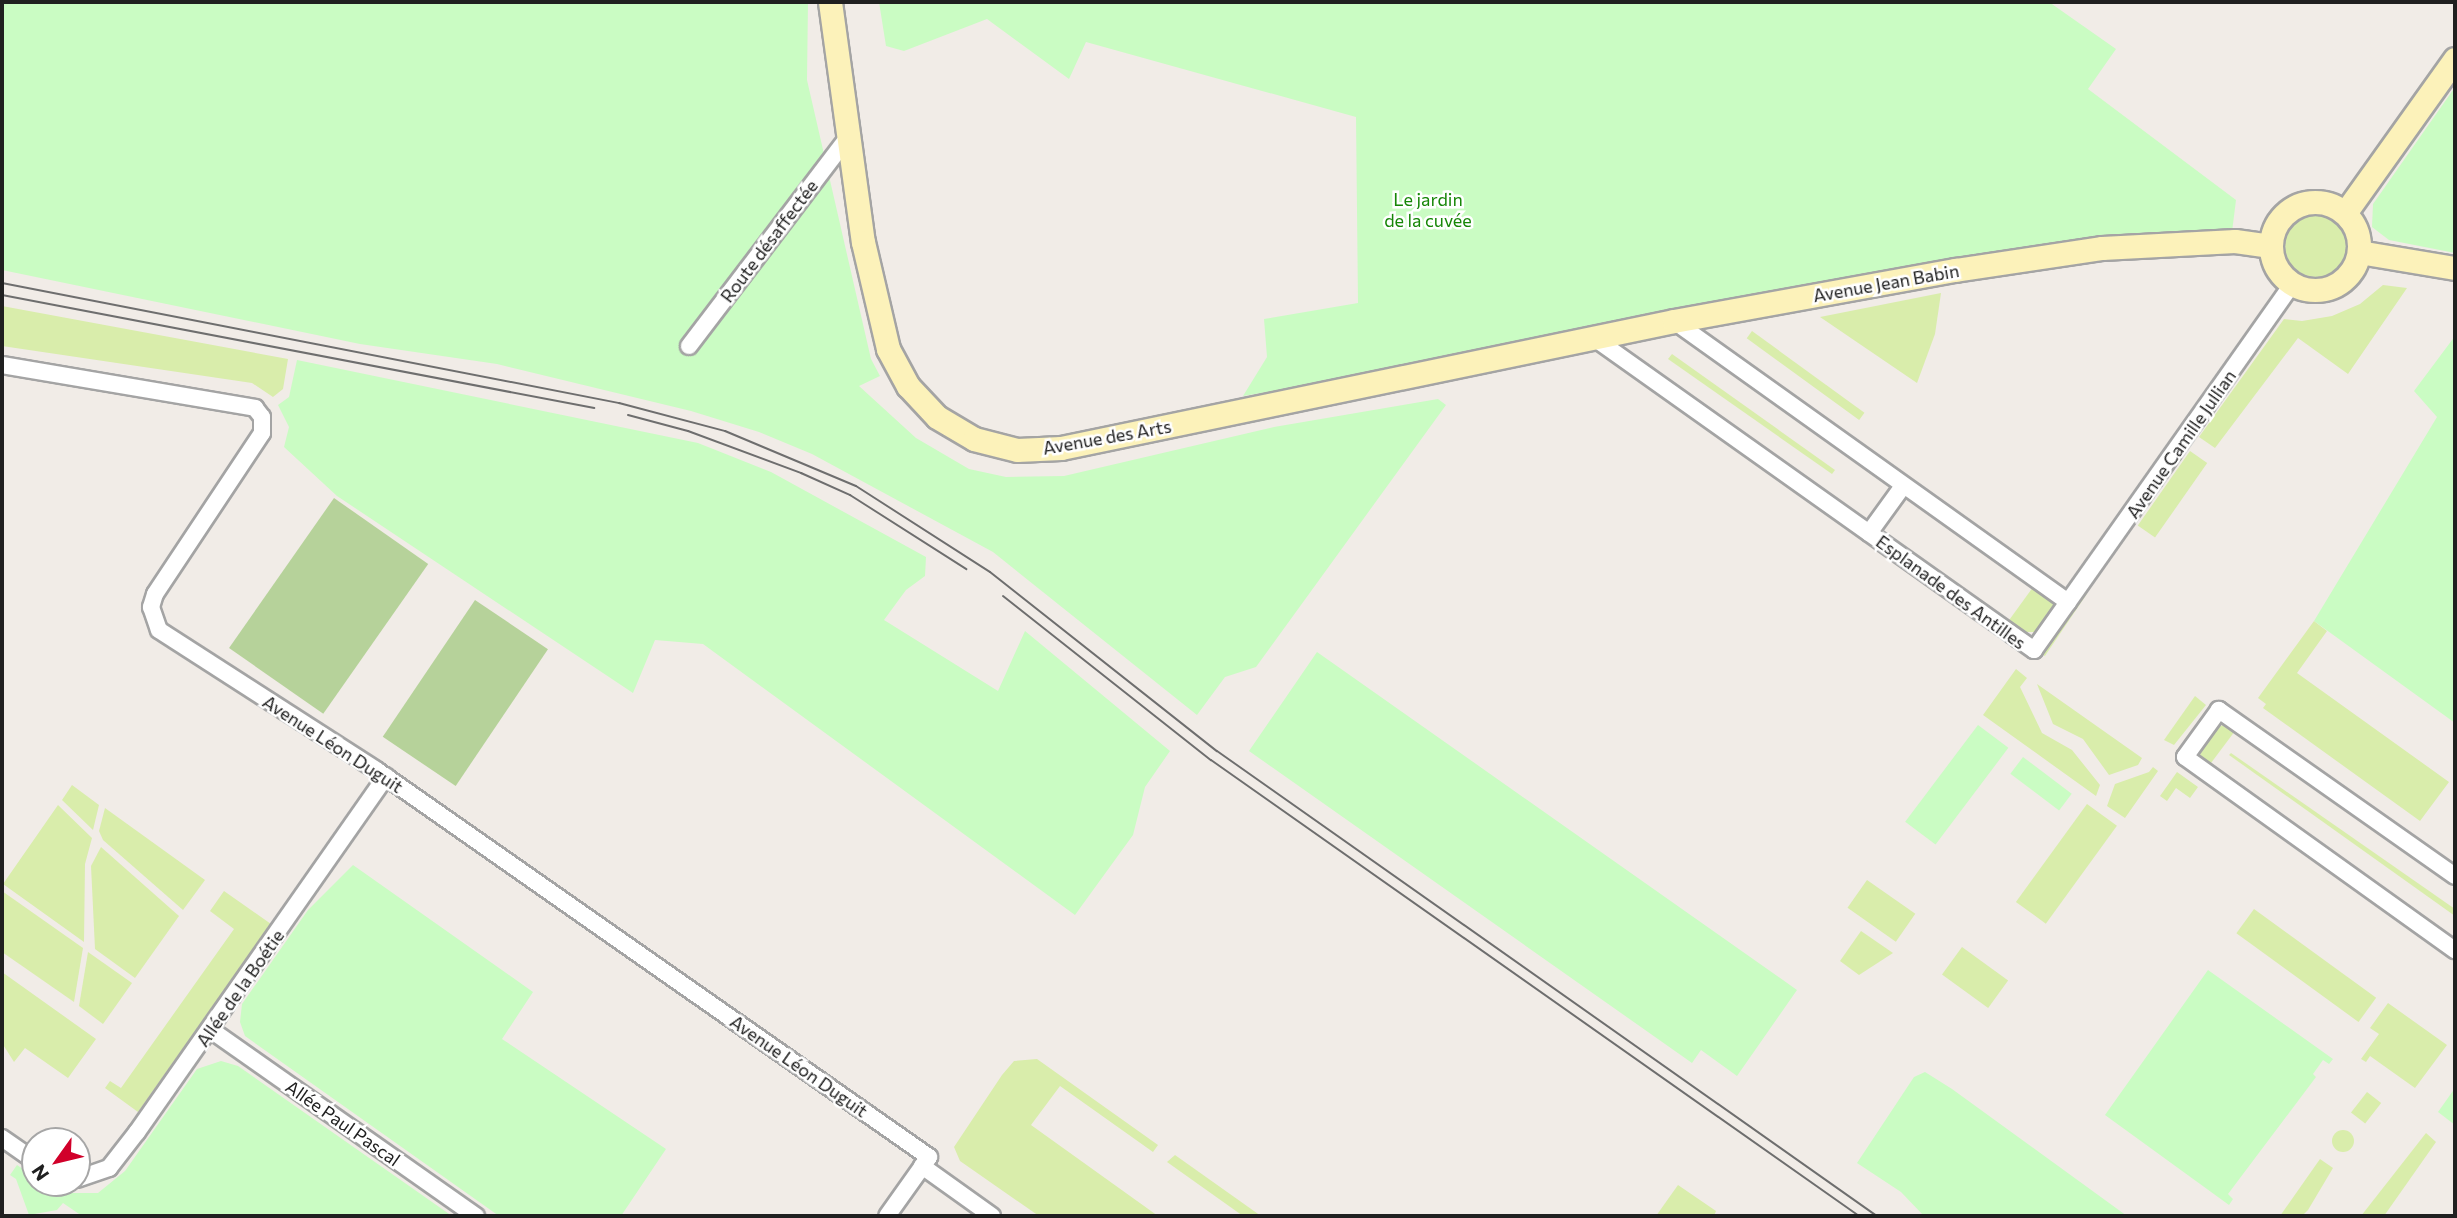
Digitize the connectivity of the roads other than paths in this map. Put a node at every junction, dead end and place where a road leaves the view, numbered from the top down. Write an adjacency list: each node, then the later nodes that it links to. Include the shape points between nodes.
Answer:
1 (831, 2): 3 (street, Avenue des Arts)
2 (2455, 60): 4 (street)
3 (849, 136): 11 (street, Route désaffectée); 12 (street, Avenue des Arts, via 863,242 896,368 937,417 982,442 1017,450 1060,448)
4 (2345, 213): 5 (street, via 2322,202 2297,205 2278,222); 6 (street, via 2356,231)
5 (2271, 246): 8 (street, via 2281,274); 9 (street, Avenue Jean Babin, via 2235,242 2102,248)
6 (2359, 252): 7 (street); 8 (street, via 2350,271 2334,286 2320,290)
7 (2455, 268)
8 (2292, 284): 16 (street, Avenue Camille Jullian)
9 (1674, 321): 10 (street, Avenue Jean Babin); 14 (street)
10 (1597, 340): 12 (street, Avenue Jean Babin); 15 (street, Esplanade des Antilles)
11 (689, 346)
12 (1505, 357)
13 (2, 365): 17 (street, Avenue Léon Duguit, via 255,408 262,417 262,433 155,594 153,617 166,637)
14 (1903, 486): 15 (street); 16 (street)
15 (1869, 533): 16 (street, Esplanade des Antilles, via 2034,650)
16 (2068, 602)
17 (386, 777): 20 (street, Allée de la Boétie); 23 (street, Avenue Léon Duguit)
18 (2455, 876): 19 (street, via 2219,710 2185,757)
19 (2455, 950)
20 (211, 1030): 24 (street, Allée de la Boétie, via 108,1168); 26 (street, Allée Paul Pascal)
21 (2, 1138): 22 (street)
22 (21, 1151)
23 (925, 1162): 25 (street); 27 (street, Avenue Léon Duguit)
24 (91, 1174)
25 (894, 1214)
26 (476, 1216)
27 (992, 1216)

